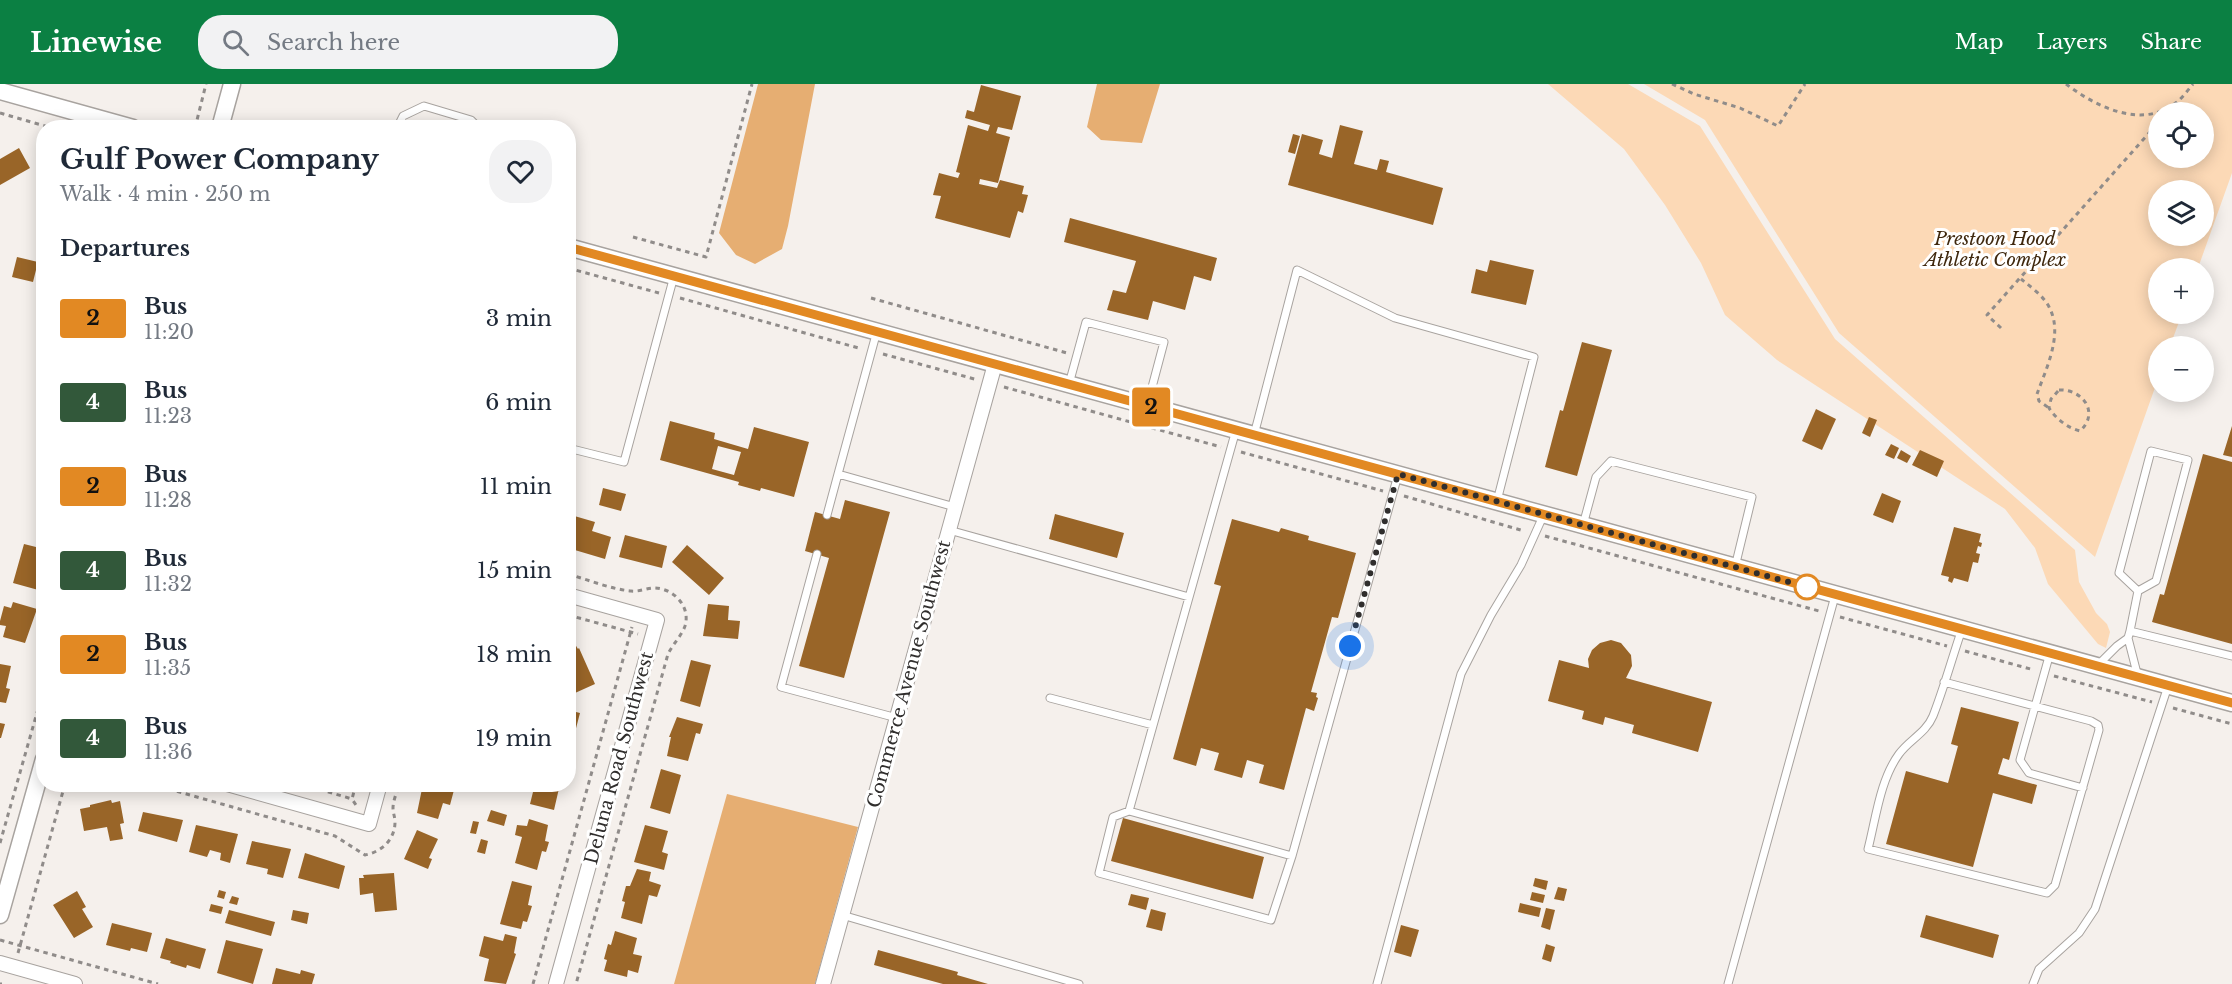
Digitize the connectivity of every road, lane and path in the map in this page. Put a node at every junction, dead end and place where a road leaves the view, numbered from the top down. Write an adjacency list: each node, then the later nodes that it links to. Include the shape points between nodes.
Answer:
1 (206, 84): 13 (path)
2 (232, 84): 14 (street)
3 (752, 84): 19 (path, via 706,257)
4 (1672, 84): 5 (path, via 1778,126)
5 (1805, 84)
6 (2066, 84): 11 (path, via 2112,110)
7 (2193, 84): 9 (path)
8 (0, 91): 12 (street)
9 (2177, 102)
10 (0, 112): 17 (path)
11 (2148, 114)
12 (104, 120)
13 (197, 120)
14 (222, 120)
15 (401, 120): 16 (lane, via 413,109 424,106)
16 (471, 120)
17 (36, 123)
18 (2148, 134): 22 (path)
19 (633, 237)
20 (576, 249): 21 (street)
21 (674, 276): 25 (street); 33 (lane, via 624,462)
22 (2021, 279): 24 (path, via 1987,315); 30 (path, via 2051,309 2054,344 2037,394 2039,402)
23 (871, 298): 26 (path)
24 (2001, 328)
25 (877, 332): 27 (street); 34 (lane)
26 (1077, 356): 28 (lane); 29 (lane, via 1086,322 1164,342)
27 (995, 364): 28 (street); 37 (street, Commerce Avenue Southwest)
28 (1069, 384): 29 (street)
29 (1147, 405): 31 (street)
30 (2049, 408): 30 (path, via 2072,429 2080,431 2086,426 2089,416 2085,400 2066,390 2059,390)
31 (1236, 430): 32 (street); 47 (lane)
32 (1254, 435): 35 (street); 36 (lane, via 1297,270 1395,318 1534,357)
33 (576, 450)
34 (838, 474): 37 (lane); 39 (lane)
35 (1398, 474): 36 (street); 75 (lane)
36 (1497, 501): 38 (street)
37 (955, 507): 41 (street, Commerce Avenue Southwest)
38 (1544, 514): 40 (street); 89 (lane, via 1521,565 1461,674)
39 (827, 515)
40 (1583, 525): 43 (street); 43 (lane, via 1596,477 1611,461 1752,498)
41 (949, 530): 47 (lane); 64 (street, Commerce Avenue Southwest)
42 (817, 554): 64 (lane, via 782,687)
43 (1735, 567): 45 (street)
44 (2138, 591): 44 (lane, via 2119,573 2151,451 2188,460 2156,581); 52 (lane)
45 (1836, 594): 50 (street); 90 (lane)
46 (576, 597): 48 (street, Deluna Road Southwest)
47 (1189, 597): 65 (lane)
48 (635, 614): 51 (path); 53 (street, Deluna Road Southwest, via 657,620)
49 (576, 617): 51 (path)
50 (1962, 629): 54 (street); 58 (lane)
51 (630, 632): 53 (path); 85 (path)
52 (2129, 634): 55 (lane); 56 (lane); 57 (lane)
53 (652, 638): 86 (street, Deluna Road Southwest)
54 (2050, 653): 56 (street); 62 (lane)
55 (2232, 656)
56 (2097, 666): 57 (street)
57 (2138, 677): 59 (street)
58 (1944, 682): 62 (lane); 67 (lane, via 1932,719 1888,771 1868,849 2047,893 2055,885)
59 (2168, 686): 61 (street); 91 (lane, via 2095,909 2079,933 2039,969)
60 (1050, 698): 65 (lane)
61 (2232, 703)
62 (2035, 706): 67 (lane, via 2020,760 2029,773); 67 (lane, via 2098,725)
63 (36, 716): 74 (path)
64 (897, 718): 77 (street, Commerce Avenue Southwest)
65 (1153, 725): 73 (lane)
66 (36, 787): 76 (street)
67 (2083, 788)
68 (63, 792): 79 (path)
69 (255, 792): 71 (street, via 369,824)
70 (329, 792): 72 (path)
71 (378, 792)
72 (352, 799)
73 (1129, 811): 75 (lane); 75 (lane, via 1113,817 1099,873 1271,920)
74 (0, 843)
75 (1292, 856)
76 (0, 915)
77 (842, 915): 82 (lane); 87 (street, Commerce Avenue Southwest)
78 (0, 940): 79 (path)
79 (20, 946): 81 (path); 84 (path)
80 (0, 963): 81 (street)
81 (14, 967): 83 (street)
82 (1053, 980): 88 (lane)
83 (75, 984)
84 (158, 984)
85 (533, 984)
86 (556, 984)
87 (823, 984)
88 (1079, 984)
89 (1377, 984)
90 (1728, 984)
91 (2033, 984)

